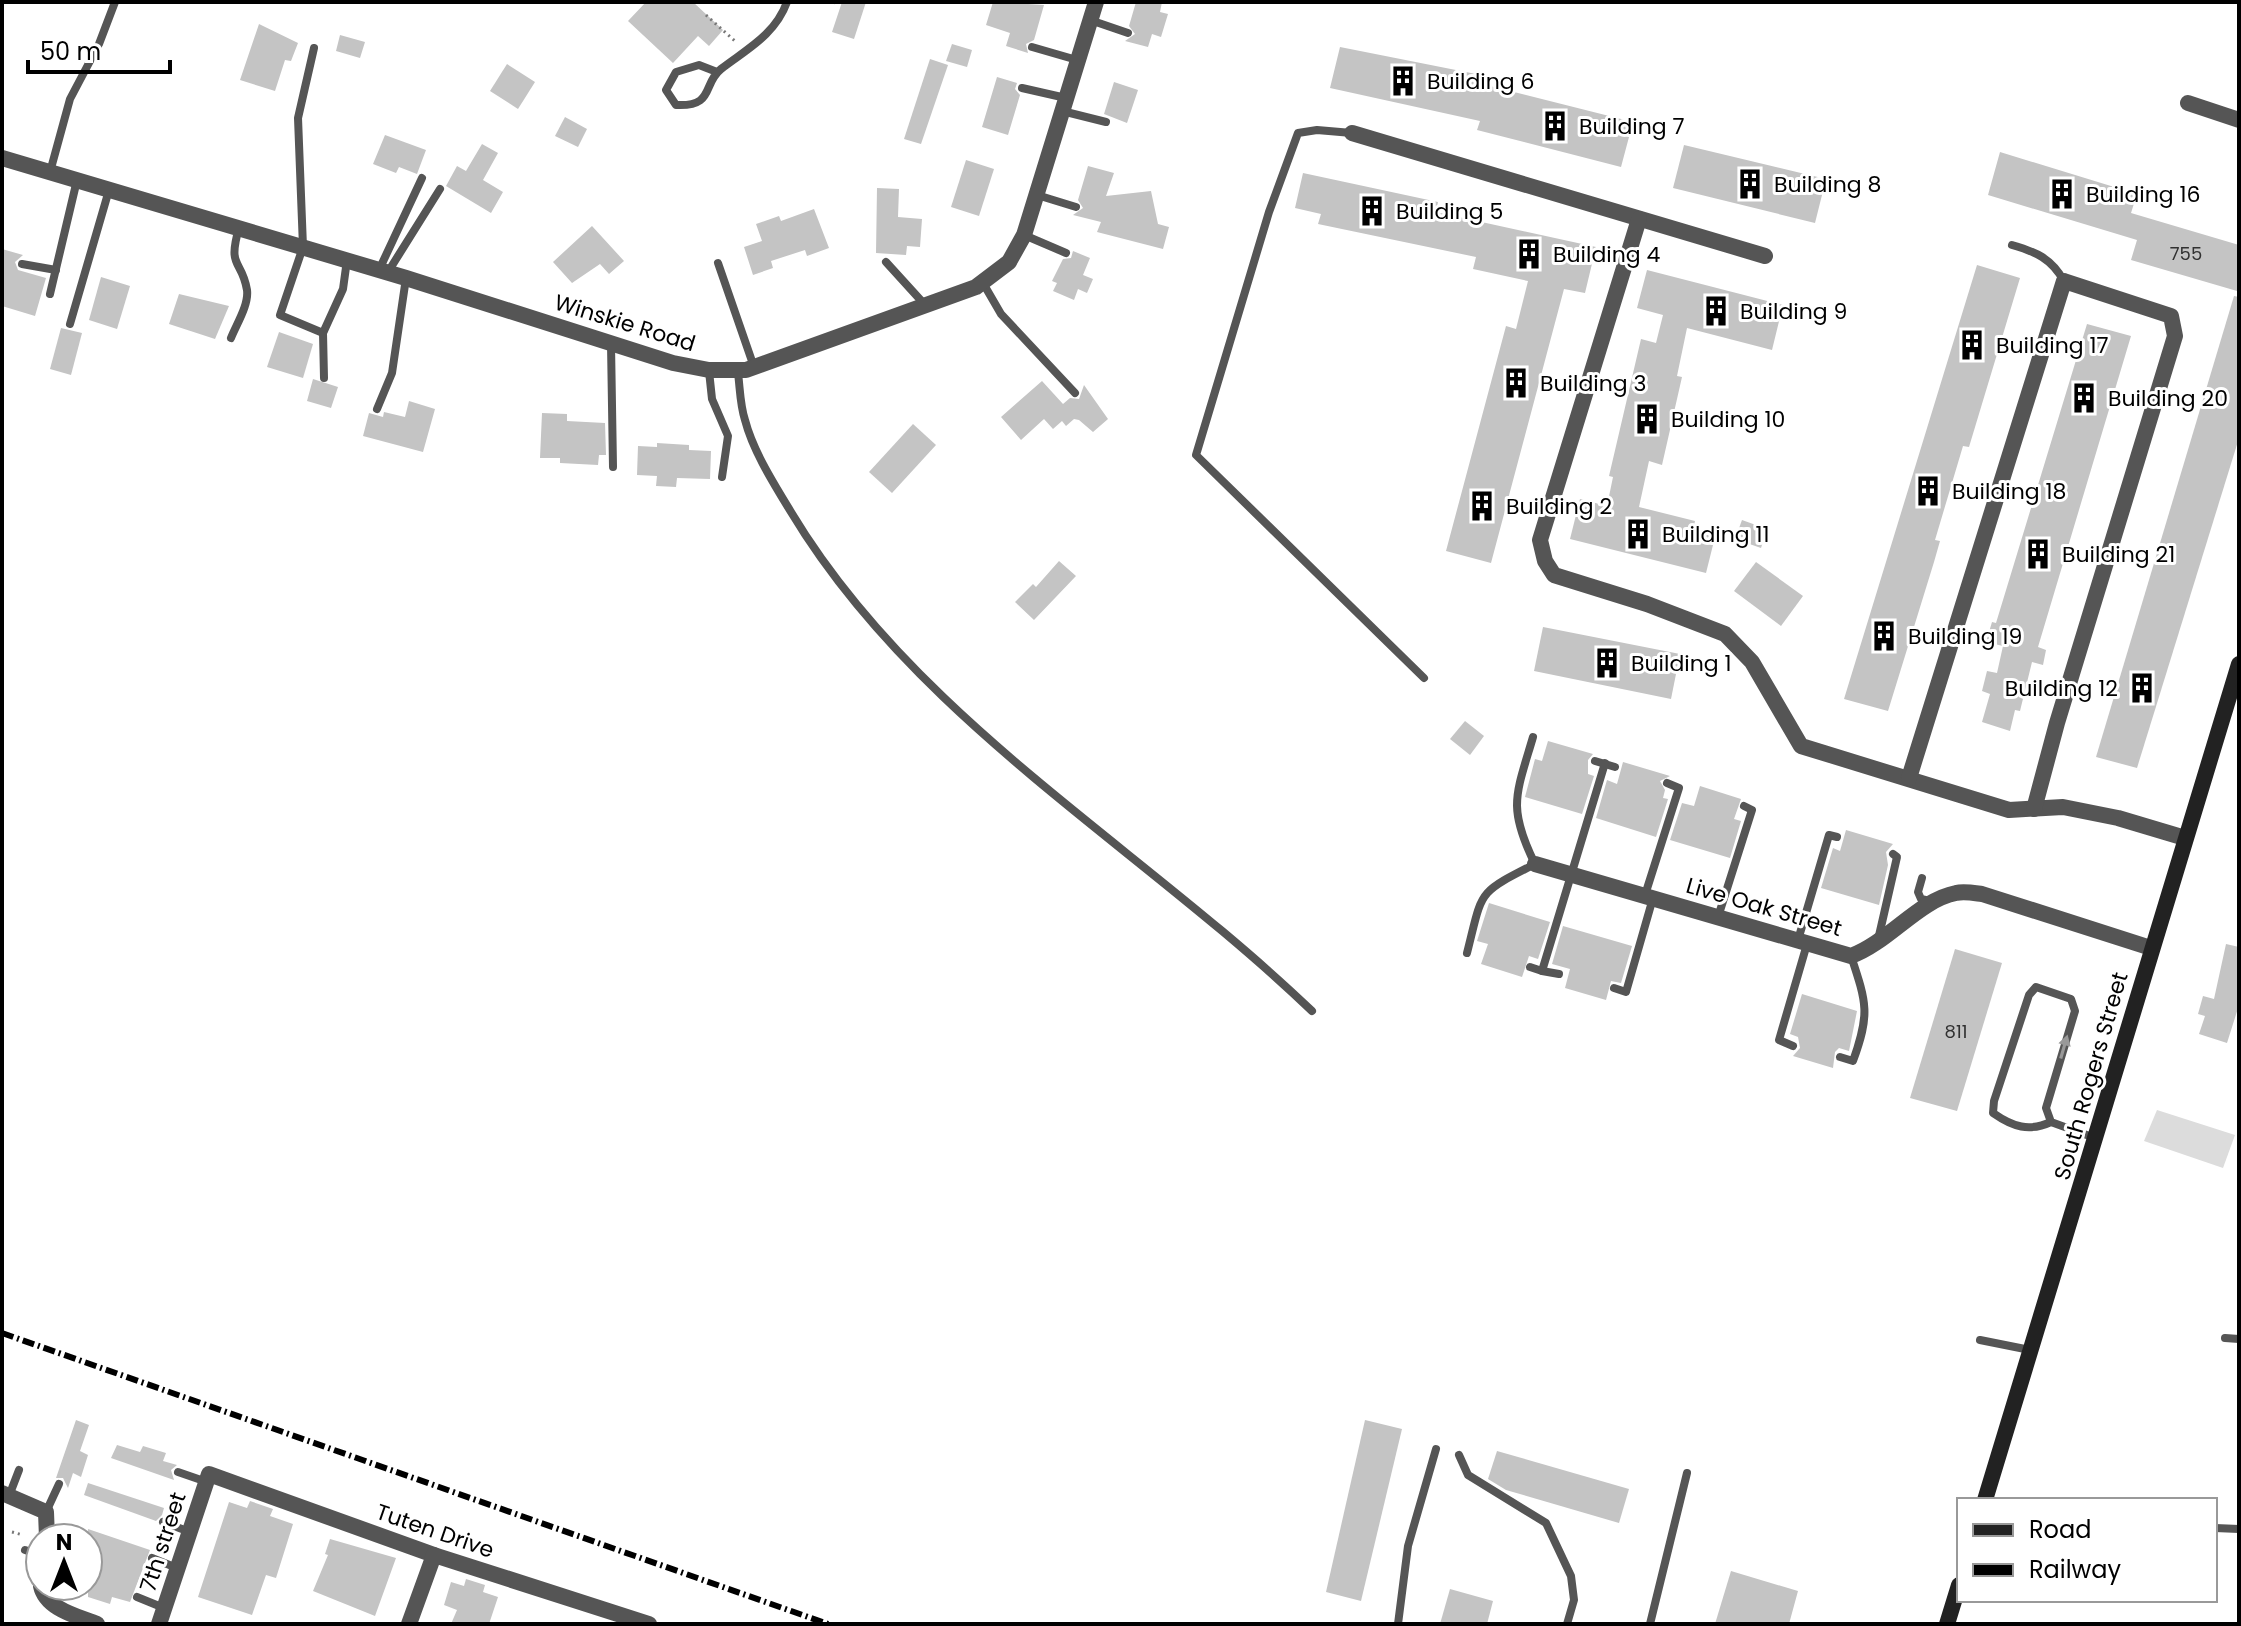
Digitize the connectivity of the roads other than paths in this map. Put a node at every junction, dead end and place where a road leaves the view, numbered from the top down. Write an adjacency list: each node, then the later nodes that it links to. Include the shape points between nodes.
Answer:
1 (115, 2): 17 (lane, via 70,99)
2 (787, 2): 9 (lane, via 781,18)
3 (1096, 2): 4 (street, Winskie Road)
4 (1090, 20): 5 (lane); 8 (street, Winskie Road)
5 (1128, 33)
6 (1032, 47): 8 (lane)
7 (314, 48): 28 (lane, via 298,118)
8 (1078, 60): 12 (street, Winskie Road)
9 (717, 72): 9 (lane, via 699,65 676,72 666,90 676,105 690,106 709,93)
10 (1022, 88): 12 (lane)
11 (2188, 103): 13 (street)
12 (1064, 104): 14 (lane); 22 (street, Winskie Road)
13 (2239, 120)
14 (1106, 122)
15 (1352, 133): 24 (street); 55 (lane, via 1298,133 1196,455)
16 (2, 158): 17 (street, Winskie Road)
17 (49, 172): 19 (street, Winskie Road)
18 (422, 178): 36 (lane)
19 (77, 180): 21 (street, Winskie Road); 35 (lane)
20 (440, 189): 36 (lane)
21 (109, 190): 25 (street, Winskie Road); 42 (lane)
22 (1037, 195): 23 (lane); 26 (street, Winskie Road)
23 (1076, 207)
24 (1639, 219): 30 (street); 60 (street, via 1540,540 1545,561 1554,575 1725,634 1752,662 1801,746)
25 (239, 228): 28 (street, Winskie Road); 44 (lane, via 233,248 247,300)
26 (1024, 235): 29 (lane); 39 (street, Winskie Road, via 1009,262)
27 (2012, 245): 38 (lane, via 2041,254)
28 (303, 247): 31 (street, Winskie Road); 43 (lane, via 280,315)
29 (1066, 253)
30 (1765, 256)
31 (347, 260): 36 (street, Winskie Road); 43 (lane, via 343,289)
32 (886, 262): 41 (lane)
33 (718, 263): 46 (lane)
34 (22, 264): 35 (lane)
35 (56, 270): 40 (lane)
36 (383, 271): 37 (street, Winskie Road)
37 (406, 278): 45 (street, Winskie Road); 51 (lane, via 392,373)
38 (2064, 281): 60 (street); 65 (street, via 2171,316 2175,336)
39 (982, 282): 41 (street, Winskie Road); 50 (lane, via 1001,314)
40 (50, 294)
41 (927, 306): 46 (street, Winskie Road)
42 (70, 324)
43 (323, 333): 49 (lane)
44 (231, 338)
45 (611, 343): 47 (street, Winskie Road); 52 (lane)
46 (754, 367): 48 (street, Winskie Road)
47 (709, 370): 48 (street, Winskie Road); 53 (lane, via 712,399 728,436)
48 (738, 373): 84 (lane, via 745,421 778,490 821,563 871,624 1008,755 1264,965)
49 (324, 378)
50 (1075, 393)
51 (377, 409)
52 (613, 467)
53 (722, 477)
54 (2239, 664): 67 (street, South Rogers Street)
55 (1424, 678)
56 (1533, 737): 69 (lane, via 1516,793 1518,828)
57 (1595, 761): 58 (lane)
58 (1605, 763): 59 (lane); 70 (lane)
59 (1615, 767)
60 (1909, 778): 65 (street, via 2009,810)
61 (1667, 783): 62 (lane)
62 (1679, 788): 63 (lane); 72 (lane)
63 (1691, 791)
64 (1744, 806): 74 (lane, via 1752,810)
65 (2034, 809): 67 (street, via 2063,807)
66 (1837, 837): 75 (lane, via 1829,835)
67 (2185, 838): 77 (street, South Rogers Street)
68 (1893, 854): 76 (lane, via 1897,857)
69 (1535, 864): 70 (street, Live Oak Street); 78 (lane, via 1481,897)
70 (1573, 875): 72 (street, Live Oak Street); 81 (lane)
71 (1922, 878): 73 (lane, via 1921,899)
72 (1649, 897): 74 (street, Live Oak Street); 83 (lane, via 1626,992)
73 (1933, 902): 76 (street, Live Oak Street); 77 (street, Live Oak Street, via 1957,893 1982,894)
74 (1718, 917): 75 (street, Live Oak Street)
75 (1803, 941): 79 (street, Live Oak Street); 85 (lane, via 1779,1040)
76 (1878, 944): 79 (street, Live Oak Street)
77 (2151, 948): 88 (street, South Rogers Street)
78 (1467, 953)
79 (1851, 956): 86 (lane, via 1865,1000 1866,1025 1853,1061)
80 (1530, 967): 81 (lane)
81 (1542, 971): 82 (lane)
82 (1559, 974)
83 (1614, 988)
84 (1312, 1011)
85 (1793, 1046)
86 (1840, 1057)
87 (2051, 1122): 87 (lane, one-way to 87, via 2046,1108 2075,1011 2071,999 2036,987 2029,995 1993,1113 2009,1124 2035,1129); 88 (lane)
88 (2096, 1138): 92 (street, South Rogers Street)
89 (2225, 1338): 90 (lane)
90 (2239, 1339)
91 (1980, 1340): 92 (lane)
92 (2031, 1350): 101 (street, South Rogers Street)
93 (1436, 1449): 118 (lane, via 1408,1546)
94 (1459, 1455): 119 (lane, via 1468,1475 1546,1523 1571,1576 1574,1600)
95 (19, 1470): 100 (lane)
96 (178, 1472): 98 (lane)
97 (1687, 1473): 120 (lane)
98 (208, 1478): 107 (street, 7th street); 108 (street, Tuten Drive)
99 (59, 1484): 102 (lane)
100 (6, 1494): 102 (street)
101 (1986, 1498)
102 (46, 1512): 103 (street)
103 (46, 1522)
104 (163, 1522): 107 (lane)
105 (2217, 1528): 106 (lane)
106 (2239, 1529)
107 (190, 1532): 110 (street, 7th street)
108 (434, 1555): 116 (street); 117 (street, Tuten Drive)
109 (152, 1558): 110 (lane)
110 (178, 1569): 114 (street, 7th street)
111 (1957, 1592): 121 (street)
112 (137, 1597): 114 (lane)
113 (50, 1602): 115 (street)
114 (162, 1616)
115 (97, 1624)
116 (409, 1624)
117 (649, 1624)
118 (1398, 1624)
119 (1567, 1624)
120 (1650, 1624)
121 (1947, 1624)

